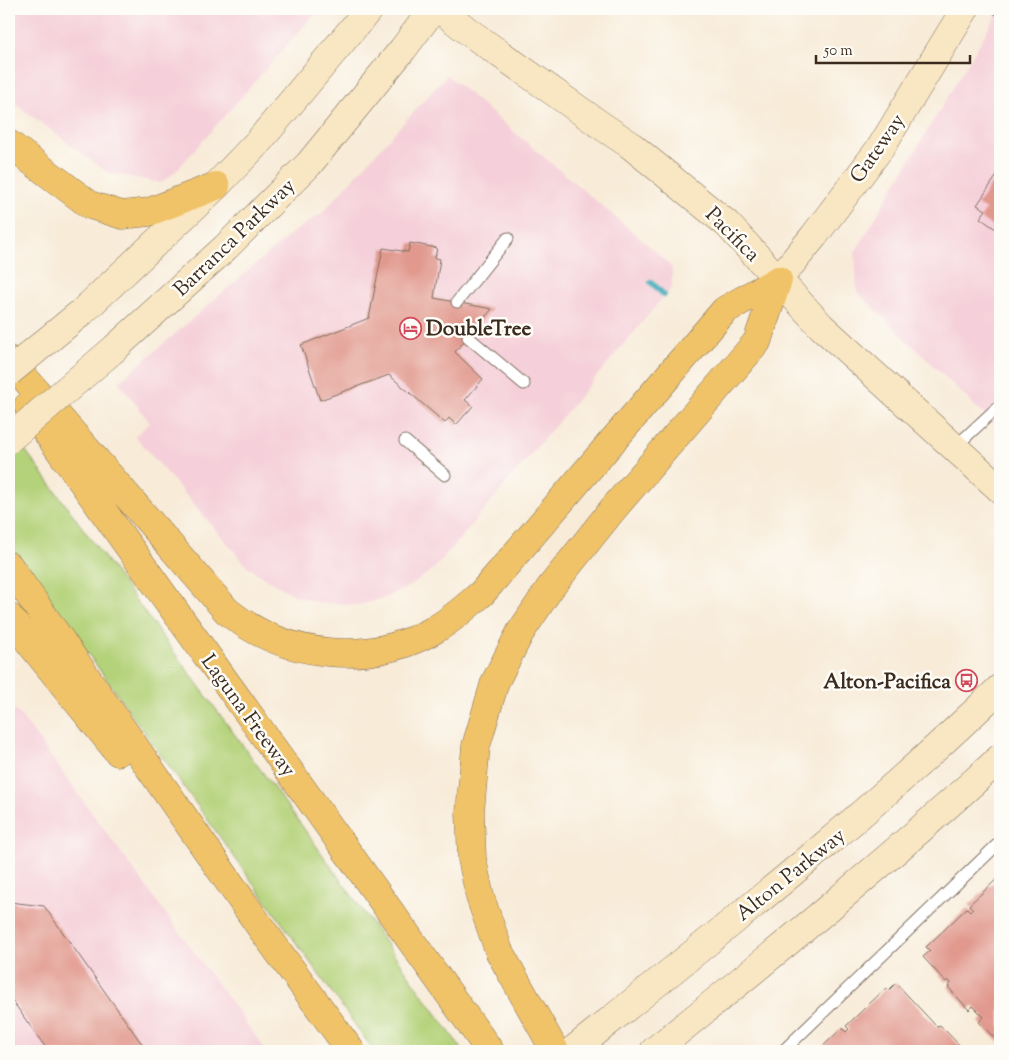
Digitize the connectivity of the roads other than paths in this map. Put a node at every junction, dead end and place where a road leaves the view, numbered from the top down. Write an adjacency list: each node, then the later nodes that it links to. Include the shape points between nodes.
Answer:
1 (370, 9): 6 (main road, via 259,141)
2 (433, 9): 16 (main road, Barranca Parkway, bridge, via 309,164 226,248)
3 (440, 9): 8 (main road, Pacifica, via 629,144 727,224)
4 (965, 9): 8 (main road, Gateway, via 881,147)
5 (9, 144): 6 (highway, via 90,205 122,215 149,212)
6 (216, 186): 12 (main road, bridge, via 82,312)
7 (508, 238): 9 (lane)
8 (778, 280): 11 (highway, via 725,310 482,593 435,630 386,649 356,653 298,648 268,637 227,611); 18 (main road, Pacifica, via 822,327); 29 (highway, via 757,342 613,509 525,625 495,682 476,746 470,812 472,858 480,897 499,951)
9 (457, 302)
10 (468, 337): 14 (lane)
11 (9, 360)
12 (9, 372)
13 (9, 380): 28 (highway, Laguna Freeway)
14 (524, 384)
15 (1000, 405): 18 (lane)
16 (9, 440)
17 (405, 441): 19 (lane)
18 (955, 447): 20 (main road, Pacifica)
19 (445, 475)
20 (1000, 489)
21 (9, 566): 26 (highway)
22 (9, 617): 26 (highway)
23 (1000, 688): 30 (main road, Alton Parkway, via 871,807)
24 (1000, 758): 31 (main road, via 824,913)
25 (1000, 842): 32 (lane)
26 (261, 928): 27 (highway)
27 (351, 1051)
28 (490, 1051)
29 (556, 1051)
30 (572, 1051)
31 (654, 1051)
32 (784, 1051)

